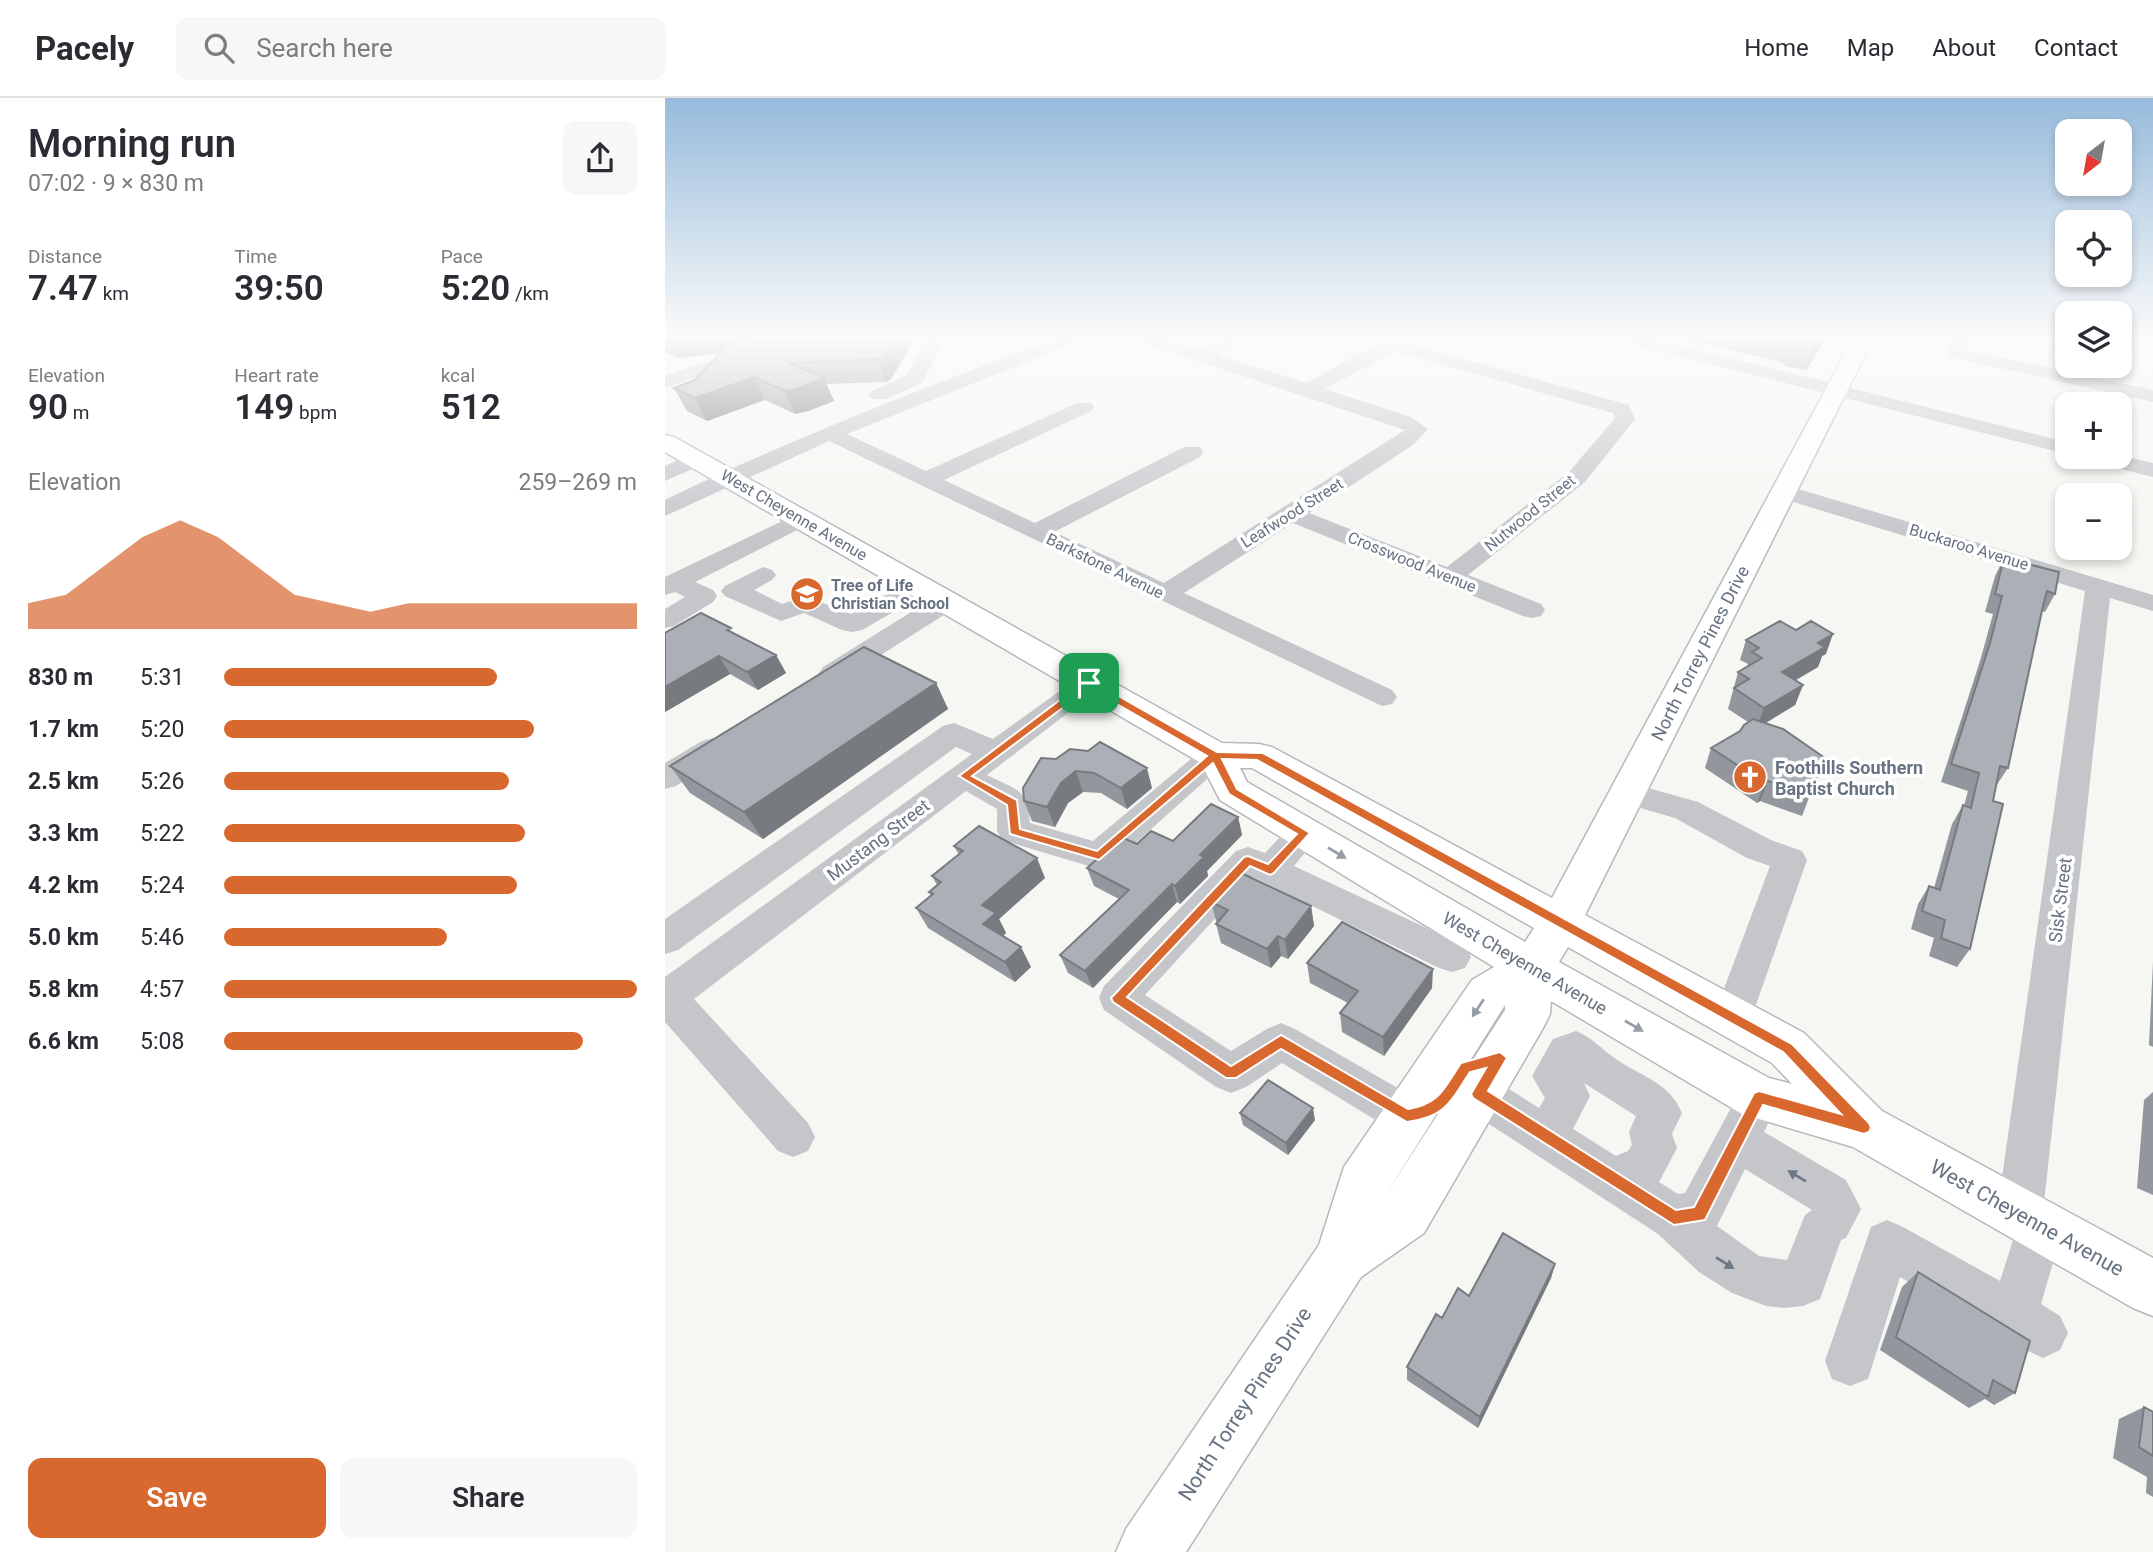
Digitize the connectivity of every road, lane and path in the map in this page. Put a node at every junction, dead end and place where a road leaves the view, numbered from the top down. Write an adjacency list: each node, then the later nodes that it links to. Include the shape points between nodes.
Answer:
1 (873, 403): 8 (street)
2 (895, 403): 8 (street)
3 (1348, 403): 21 (street, Leafwood Street, via 1418,429)
4 (1597, 403): 25 (street, Nutwood Street, via 1622,410 1625,419 1577,477)
5 (1829, 403): 19 (main road, North Torrey Pines Drive)
6 (1887, 403): 11 (street)
7 (1084, 407): 18 (street)
8 (824, 429): 9 (street); 17 (street); 18 (street, Barkstone Avenue)
9 (777, 435)
10 (665, 442): 13 (main road, West Cheyenne Avenue)
11 (2055, 445)
12 (1192, 452): 23 (street)
13 (696, 459): 16 (street); 17 (main road, West Cheyenne Avenue)
14 (2132, 465): 15 (street)
15 (2153, 470)
16 (665, 474)
17 (727, 477): 20 (street); 22 (main road, West Cheyenne Avenue)
18 (927, 479): 23 (street, Barkstone Avenue)
19 (1784, 492): 27 (street, Buckaroo Avenue); 42 (main road, North Torrey Pines Drive)
20 (665, 509)
21 (1291, 514): 25 (street, Crosswood Avenue); 29 (street, Leafwood Street)
22 (801, 519): 26 (street); 28 (main road, West Cheyenne Avenue)
23 (1035, 532): 29 (street, Barkstone Avenue)
24 (763, 575): 28 (street, via 734,590 781,613 805,604 852,624)
25 (1450, 577): 32 (street, Crosswood Avenue)
26 (670, 584): 33 (street, via 704,596)
27 (2099, 586): 31 (street, Buckaroo Avenue); 62 (street, Sisk Street)
28 (919, 587): 30 (main road, West Cheyenne Avenue)
29 (1164, 594): 36 (street, Barkstone Avenue)
30 (946, 602): 34 (main road, West Cheyenne Avenue); 35 (street)
31 (2153, 603)
32 (1532, 610)
33 (665, 620)
34 (1089, 683): 38 (street, Mustang Street); 39 (main road, West Cheyenne Avenue)
35 (814, 685)
36 (1381, 697)
37 (734, 735): 41 (street)
38 (995, 753): 40 (street, Mustang Street); 45 (street, via 954,733)
39 (1215, 755): 40 (street, via 1099,856 1014,831 1013,803); 43 (main road, West Cheyenne Avenue, via 1233,791); 47 (main road, West Cheyenne Avenue, via 1259,756)
40 (964, 776): 46 (street, Mustang Street)
41 (665, 778)
42 (1627, 793): 47 (main road, North Torrey Pines Drive); 52 (street, via 1686,810 1759,849 1790,860)
43 (1304, 833): 44 (street); 50 (main road, West Cheyenne Avenue, one-way to 50)
44 (1270, 870): 49 (street); 55 (street, via 1248,860 1118,998 1231,1074 1281,1041)
45 (728, 894): 46 (street); 48 (street)
46 (768, 921): 51 (street, Mustang Street)
47 (1560, 923): 50 (main road, North Torrey Pines Drive); 52 (main road, West Cheyenne Avenue)
48 (665, 939)
49 (1452, 957)
50 (1532, 968): 53 (main road, North Torrey Pines Drive, via 1527,1014); 54 (main road, West Cheyenne Avenue, one-way to 54); 55 (main road, North Torrey Pines Drive, one-way to 55, via 1487,993)
51 (666, 998): 58 (street, Mustang Street)
52 (1733, 1018): 56 (main road, West Cheyenne Avenue, via 1788,1048)
53 (1489, 1076): 55 (main road, via 1466,1067 1443,1102 1428,1113); 57 (street); 63 (main road, North Torrey Pines Drive, via 1405,1214)
54 (1759, 1098): 56 (main road, West Cheyenne Avenue); 59 (street)
55 (1407, 1116): 63 (main road, via 1414,1131 1412,1148)
56 (1864, 1128): 62 (main road, West Cheyenne Avenue)
57 (1546, 1136): 60 (street); 60 (street, via 1569,1096 1553,1076 1567,1052 1576,1049 1595,1067 1647,1097 1661,1113 1650,1132 1655,1148 1641,1171)
58 (793, 1137)
59 (1737, 1140): 61 (street, via 1699,1214); 61 (street, one-way to 59, via 1716,1258 1747,1276 1786,1286 1803,1282 1825,1226 1838,1209 1830,1196)
60 (1625, 1178): 61 (street)
61 (1674, 1218)
62 (2031, 1219): 64 (main road, West Cheyenne Avenue); 65 (street, Sisk Street, via 2036,1330 1887,1243)
63 (1360, 1246): 66 (main road, North Torrey Pines Drive, via 1224,1433)
64 (2153, 1288)
65 (1850, 1361)
66 (1149, 1552)

